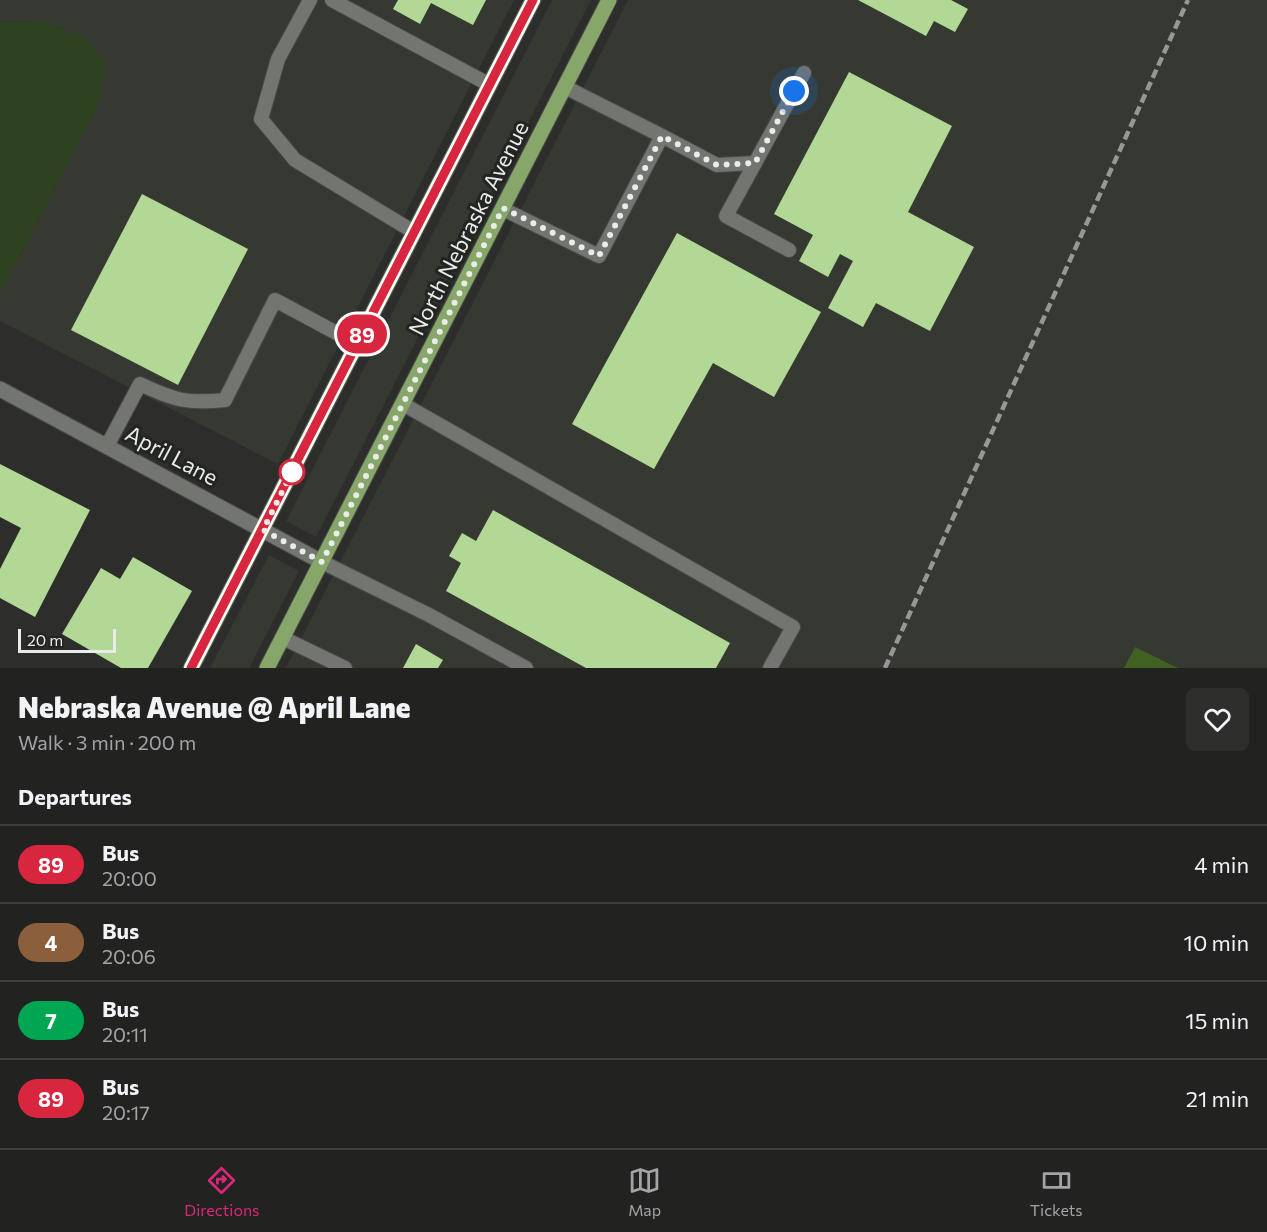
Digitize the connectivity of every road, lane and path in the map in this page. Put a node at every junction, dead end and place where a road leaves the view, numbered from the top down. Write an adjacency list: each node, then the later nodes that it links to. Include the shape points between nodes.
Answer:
1 (310, 0): 11 (lane, via 278,59 261,119 295,160)
2 (332, 0): 6 (lane)
3 (533, 0): 6 (main road, North Nebraska Avenue)
4 (609, 0): 7 (main road, North Nebraska Avenue)
5 (804, 73): 9 (lane)
6 (490, 85): 11 (main road, North Nebraska Avenue)
7 (565, 87): 8 (lane); 10 (main road, North Nebraska Avenue)
8 (662, 136): 9 (lane, via 717,165); 10 (lane, via 599,256)
9 (755, 163): 12 (lane, via 726,216)
10 (503, 208): 15 (main road, North Nebraska Avenue)
11 (414, 232): 13 (main road, North Nebraska Avenue)
12 (789, 250)
13 (357, 344): 16 (lane, via 275,300 225,400 182,401 140,384); 17 (main road, North Nebraska Avenue)
14 (0, 389): 16 (street, April Lane)
15 (403, 404): 18 (main road, North Nebraska Avenue); 24 (lane, via 793,627)
16 (107, 446): 17 (street, April Lane)
17 (263, 530): 18 (street, April Lane); 20 (main road, North Nebraska Avenue)
18 (322, 562): 19 (main road, North Nebraska Avenue); 23 (lane)
19 (283, 638): 21 (main road, North Nebraska Avenue); 22 (lane)
20 (191, 668)
21 (267, 668)
22 (345, 668)
23 (526, 668)
24 (770, 668)

